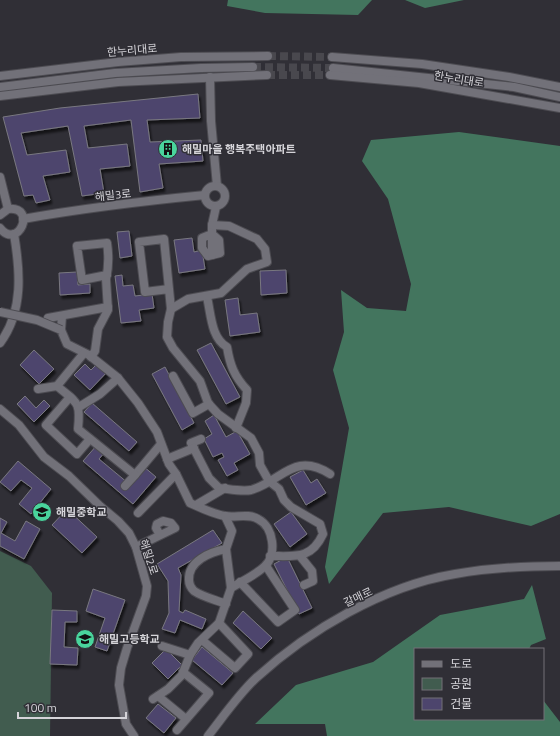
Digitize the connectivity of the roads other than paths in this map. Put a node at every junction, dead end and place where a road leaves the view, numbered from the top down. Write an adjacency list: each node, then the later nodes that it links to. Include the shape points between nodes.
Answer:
1 (268, 56): 4 (street, 한누리대로, via 165,58)
2 (332, 57): 8 (street, 한누리대로, via 422,64 509,77)
3 (253, 68): 7 (street, via 115,73)
4 (0, 76)
5 (266, 76): 6 (street)
6 (210, 77): 9 (street, via 118,82); 13 (street)
7 (0, 87)
8 (560, 88)
9 (0, 96)
10 (560, 97): 11 (street, 한누리대로, via 514,87 332,71 419,83)
11 (560, 108)
12 (0, 177): 16 (street)
13 (217, 186): 14 (street, via 208,189); 15 (street, via 223,189 226,195 222,204)
14 (205, 195): 15 (street, via 209,204); 18 (street, 해밀3로, via 112,205)
15 (216, 206): 20 (street)
16 (8, 209): 17 (street); 18 (street, via 19,212)
17 (0, 215)
18 (23, 219): 21 (street, via 22,227)
19 (0, 228): 21 (street, via 7,234)
20 (212, 230): 22 (street); 25 (street, via 228,226 257,238 265,249 267,262 247,269 221,293)
21 (14, 234): 32 (street, via 18,259 18,293 12,320)
22 (212, 255)
23 (107, 276): 23 (street, via 82,280 77,246 107,243 110,262); 26 (street)
24 (169, 289): 24 (street, via 164,239 138,242 145,292); 27 (street)
25 (207, 297): 27 (street, via 188,299); 42 (street, via 219,343 227,347 229,363 235,377 247,390 246,403)
26 (108, 307): 29 (street); 33 (street, via 98,329 95,351)
27 (170, 309): 39 (street, via 167,337 200,381)
28 (0, 312): 31 (street, bridge, via 37,320)
29 (62, 316): 30 (street); 31 (street)
30 (48, 318)
31 (61, 330): 33 (street, via 67,344)
32 (0, 343)
33 (88, 355): 35 (street); 36 (street)
34 (173, 376): 39 (street, via 193,413)
35 (118, 378): 40 (street); 45 (street, via 150,420)
36 (57, 386): 37 (street); 38 (street)
37 (38, 389)
38 (70, 397): 40 (street); 43 (street, via 46,425 77,454)
39 (209, 404): 42 (street)
40 (79, 408): 43 (street, via 78,429)
41 (0, 409): 58 (street, 해밀2로, via 19,426 44,457 118,521 129,533)
42 (236, 428): 51 (street, via 251,438 259,453 260,465)
43 (90, 439): 50 (street)
44 (201, 439): 46 (street, via 191,444)
45 (161, 444): 47 (street); 50 (street)
46 (194, 448): 47 (street); 53 (street, via 209,478 220,488)
47 (167, 459): 48 (street)
48 (176, 474): 54 (street, via 190,504); 55 (street)
49 (330, 474): 51 (street, via 318,466 305,465 289,469)
50 (134, 475): 52 (street)
51 (270, 481): 53 (street, via 250,490); 61 (street, via 291,507 320,524 323,534 319,543 310,552)
52 (125, 486)
53 (225, 488): 54 (street)
54 (196, 505): 56 (street)
55 (138, 513)
56 (225, 516): 59 (street, via 232,530); 60 (street, via 245,515 258,519 269,527 272,540)
57 (160, 536): 58 (street)
58 (136, 547): 75 (street, 해밀2로, via 147,586 146,596 126,648 119,685 126,724)
59 (226, 549): 66 (street); 67 (street, via 214,551 192,567 189,583 193,590)
60 (270, 556): 61 (street); 62 (street)
61 (300, 556): 65 (street, via 312,571 313,581)
62 (266, 566): 64 (street); 64 (street, via 295,610 278,622)
63 (560, 566): 76 (street, 갈매로, via 454,574 401,590 361,607 326,624 255,679)
64 (240, 582): 66 (street)
65 (304, 585)
66 (231, 588): 67 (street)
67 (226, 604): 68 (street)
68 (219, 623): 69 (street); 69 (street, via 248,654 235,668)
69 (202, 640): 71 (street)
70 (162, 646): 71 (street)
71 (190, 655): 72 (street)
72 (183, 672): 73 (street, via 209,693); 73 (street, via 156,698)
73 (186, 719): 74 (street)
74 (177, 730)
75 (134, 736)
76 (208, 736)

